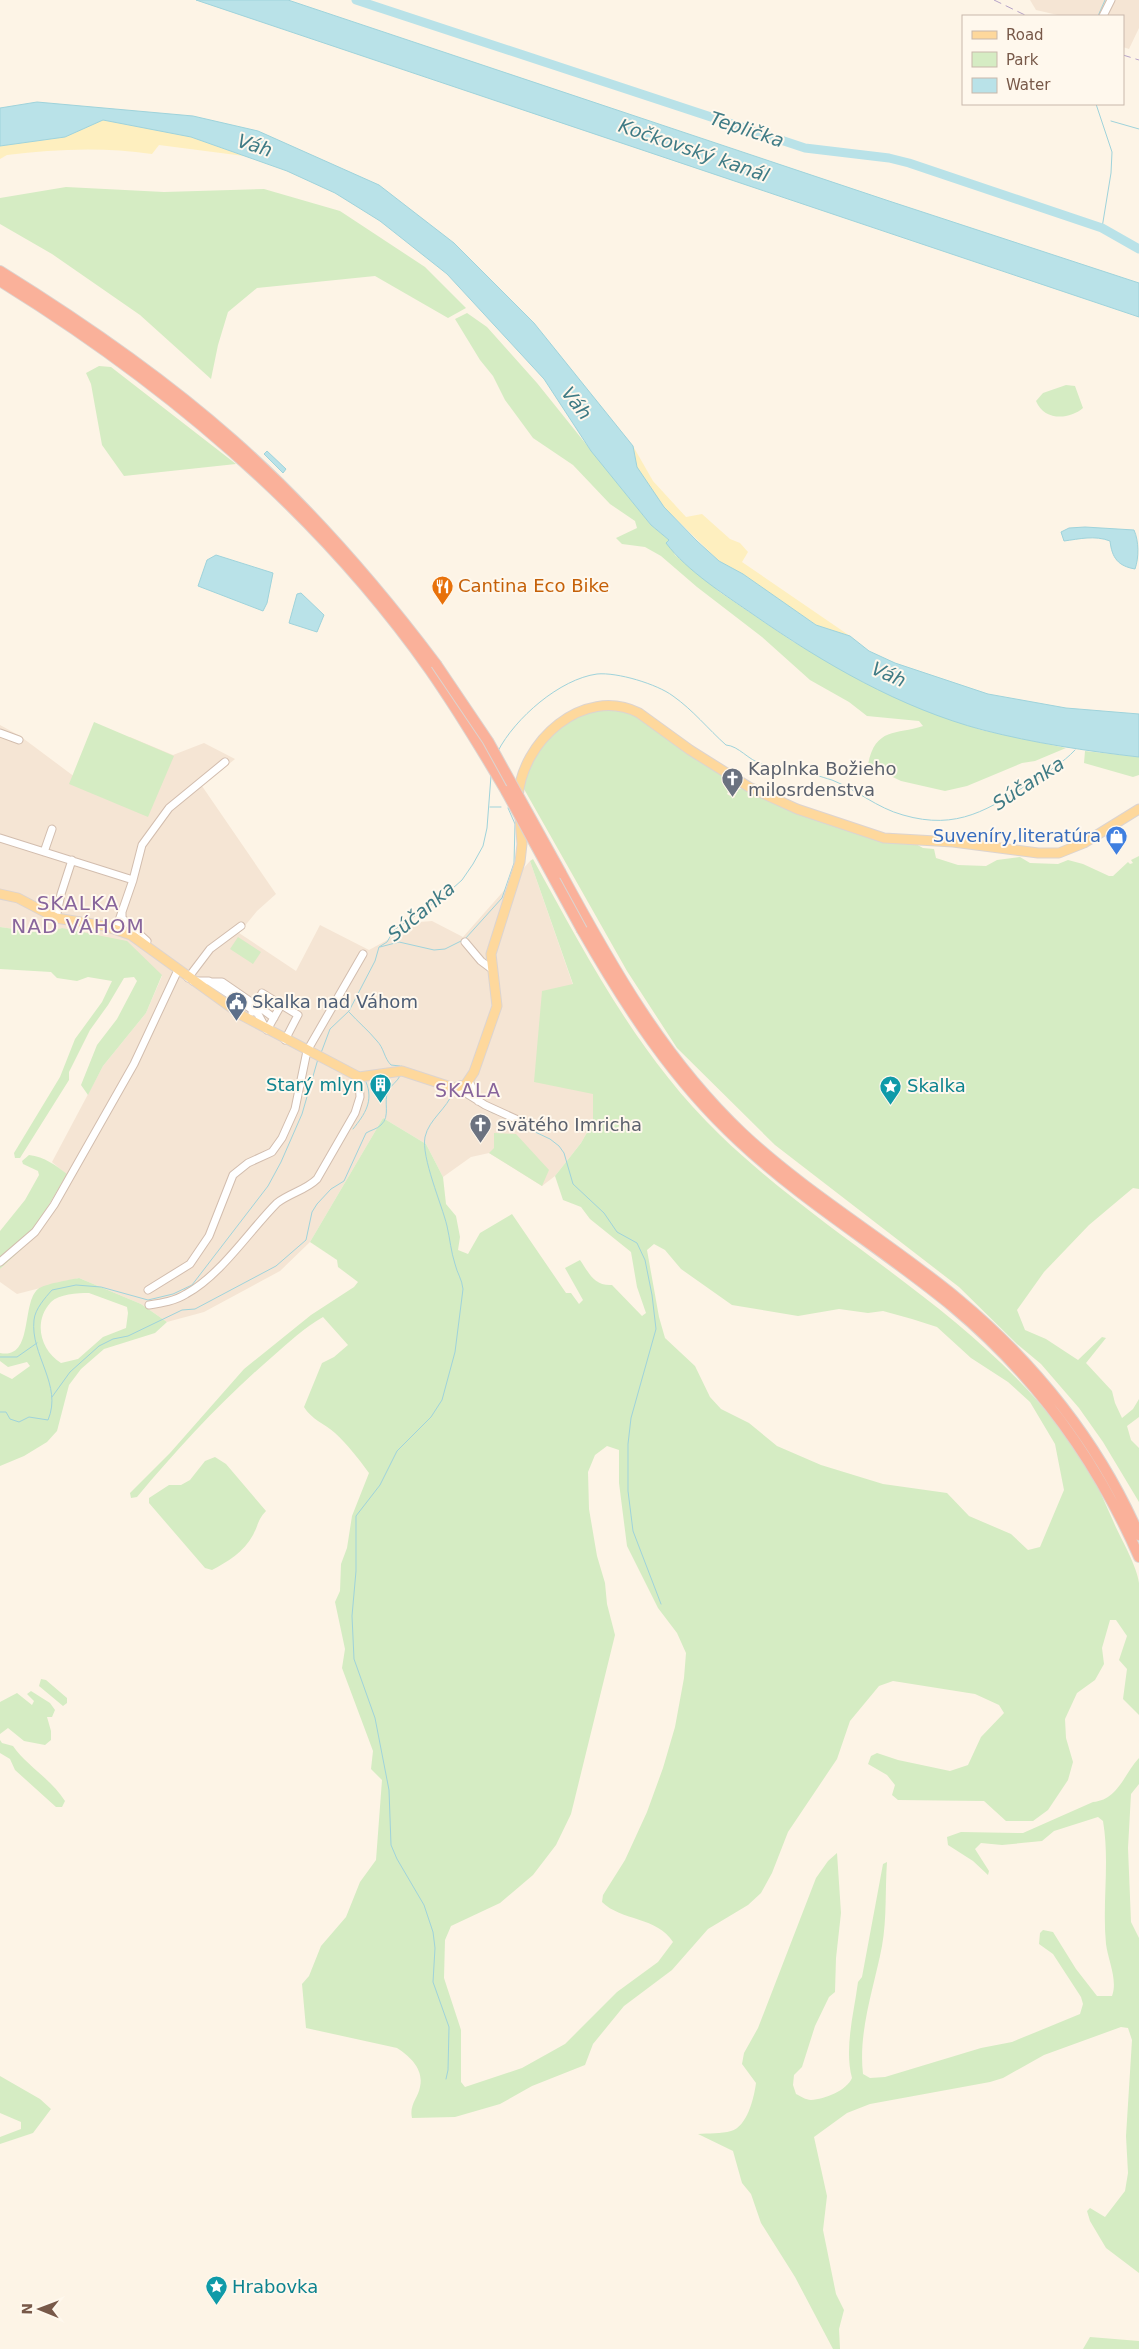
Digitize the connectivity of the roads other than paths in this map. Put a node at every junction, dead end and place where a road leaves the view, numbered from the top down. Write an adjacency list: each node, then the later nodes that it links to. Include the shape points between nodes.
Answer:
1 (1111, 0): 2 (street)
2 (1104, 15)
3 (0, 271): 5 (highway, via 124,353 233,440 338,543 398,614)
4 (0, 281): 5 (highway, via 119,360 227,446 332,550)
5 (432, 666): 41 (highway, bridge, via 488,741 618,975 655,1033 708,1099 762,1151 958,1299 993,1330 1027,1365 1083,1434); 42 (highway, bridge, via 605,971 654,1046 703,1105 756,1156 952,1306 1022,1372 1084,1452 1115,1504)
6 (0, 733): 7 (street)
7 (19, 740)
8 (225, 762): 14 (street, via 169,808 142,845)
9 (1139, 809): 24 (main road, via 1084,843 1059,853 884,838 797,809 761,793 709,763 633,710 608,706 588,708 570,716 552,730 530,759 524,774 518,797 522,856 493,946)
10 (52, 829): 12 (street)
11 (0, 838): 12 (street)
12 (44, 852): 13 (street)
13 (72, 860): 14 (street); 17 (street)
14 (133, 880): 16 (street)
15 (0, 894): 17 (main road, via 18,898)
16 (122, 912): 19 (street); 21 (street, via 122,918 147,941)
17 (56, 918): 19 (main road)
18 (241, 926): 25 (street, via 210,949)
19 (116, 929): 21 (main road)
20 (465, 942): 24 (street)
21 (145, 944): 23 (main road)
22 (363, 954): 32 (street)
23 (178, 970): 25 (main road); 38 (street, via 134,1064 54,1205 35,1232)
24 (493, 970): 34 (main road, via 498,1006)
25 (190, 979): 27 (street, via 222,982 252,1002); 28 (main road)
26 (280, 1006): 29 (street); 29 (street, via 262,994 258,1001 262,1010); 31 (street, via 298,1014)
27 (253, 1010): 28 (street); 30 (street)
28 (243, 1016): 30 (main road)
29 (274, 1018): 30 (street)
30 (267, 1030): 31 (main road)
31 (286, 1040): 32 (main road)
32 (307, 1051): 33 (main road); 39 (street, via 295,1109 282,1138 272,1152 248,1163 233,1175 208,1236 190,1264)
33 (359, 1077): 35 (main road, via 402,1071); 40 (street, via 360,1098 355,1113 317,1179 277,1203 206,1280 178,1298)
34 (469, 1081): 35 (main road); 36 (street)
35 (458, 1088): 36 (street)
36 (478, 1101): 37 (street)
37 (531, 1126)
38 (0, 1262)
39 (148, 1290)
40 (149, 1305)
41 (1139, 1535)
42 (1139, 1557)

